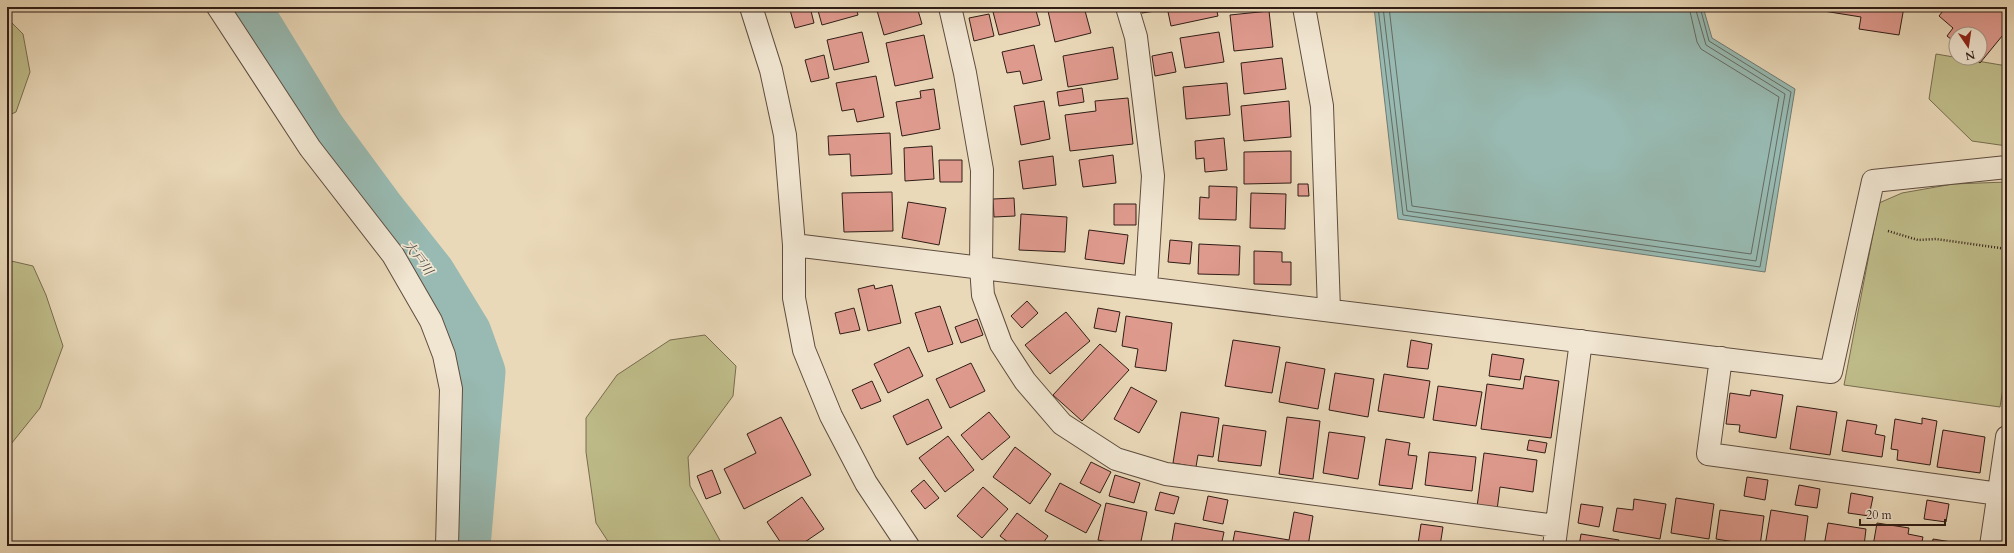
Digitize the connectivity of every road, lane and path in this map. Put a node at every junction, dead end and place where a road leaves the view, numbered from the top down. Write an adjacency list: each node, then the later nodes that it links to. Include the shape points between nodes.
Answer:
1 (218, 7): 18 (street, via 310,148 394,255 431,321 444,355 451,389)
2 (751, 7): 8 (street, via 771,70 785,135)
3 (950, 7): 10 (street, via 965,73 982,170)
4 (1127, 7): 11 (street, via 1136,37 1153,176)
5 (1304, 7): 12 (street, via 1322,106)
6 (2007, 167): 7 (street, via 1873,181)
7 (1864, 224): 9 (path, via 1918,240 1936,239); 14 (street, via 1831,372)
8 (794, 245): 10 (street); 19 (street, via 794,298 804,350 832,416 866,483)
9 (2007, 249)
10 (981, 267): 11 (street); 17 (street, via 983,295 1001,344 1025,381 1062,424 1116,459 1166,474)
11 (1146, 287): 12 (street)
12 (1330, 310): 13 (street)
13 (1581, 341): 14 (street); 17 (street)
14 (1721, 358): 16 (street, via 1708,454)
15 (2007, 437): 16 (street)
16 (1999, 494): 20 (street)
17 (1555, 536)
18 (447, 546)
19 (906, 546)
20 (1991, 546)

